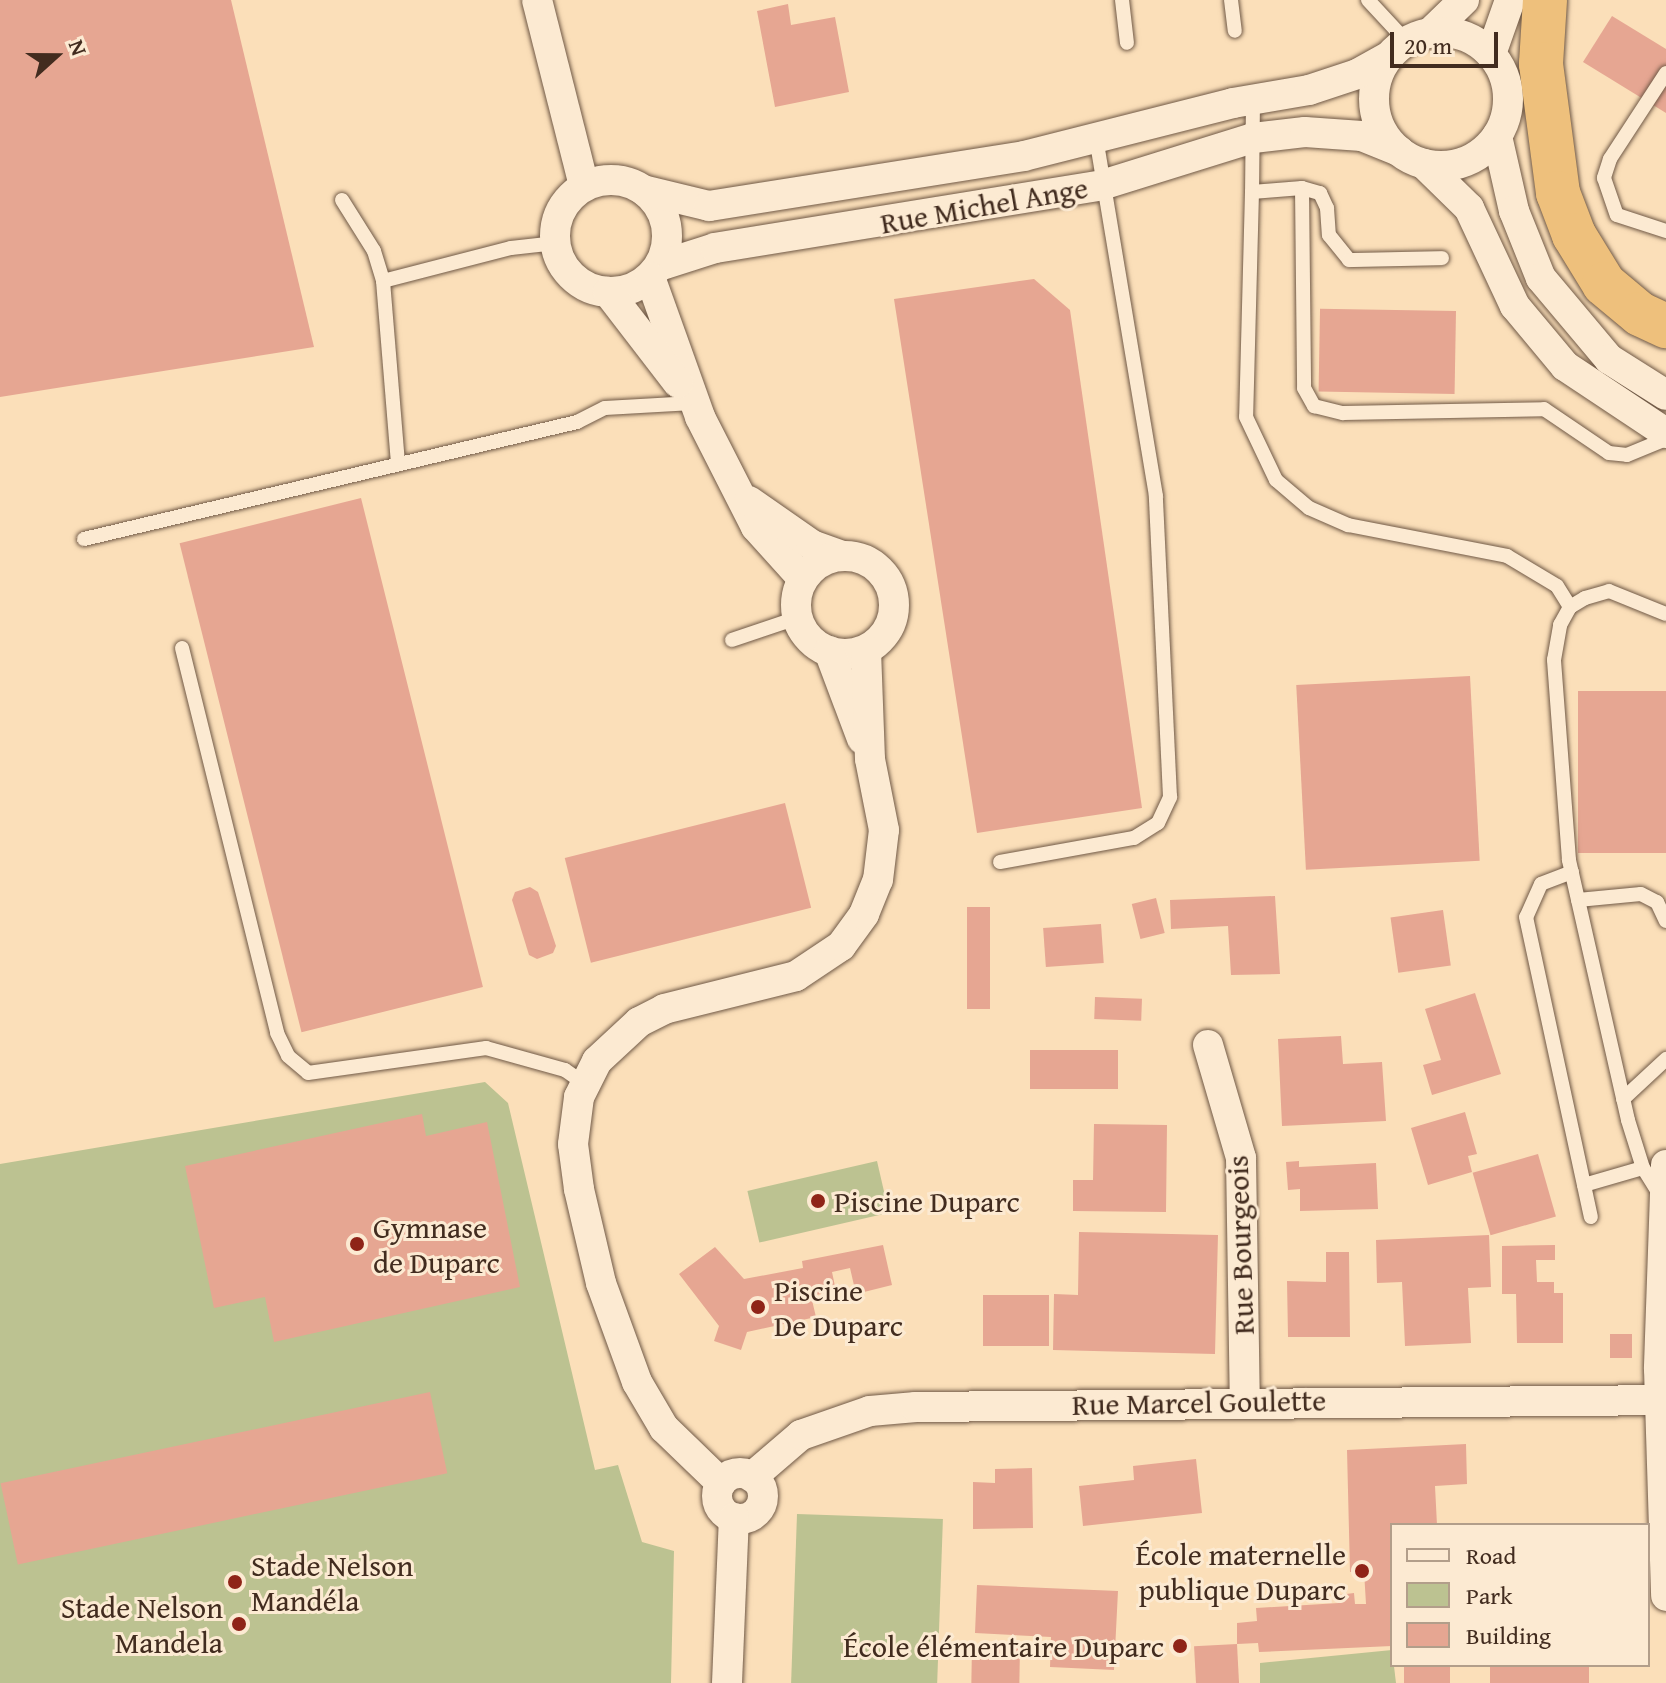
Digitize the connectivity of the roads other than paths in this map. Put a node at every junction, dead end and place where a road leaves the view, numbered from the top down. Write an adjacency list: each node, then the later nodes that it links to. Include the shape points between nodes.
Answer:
1 (537, 0): 19 (street)
2 (1122, 0): 9 (lane)
3 (1231, 0): 8 (lane)
4 (1368, 0): 10 (lane)
5 (1464, 0): 10 (street)
6 (1510, 0): 11 (street)
7 (1545, 0): 30 (highway, via 1541,64 1563,207 1604,284 1640,314)
8 (1235, 31)
9 (1127, 43)
10 (1408, 43): 11 (street, via 1464,36); 13 (street, Rue Michel Ange, via 1357,74); 17 (street, via 1374,96 1385,135)
11 (1491, 54): 14 (street, via 1508,94)
12 (1666, 73): 24 (lane, via 1610,159 1604,178 1617,215)
13 (1253, 100): 15 (lane); 16 (street, Rue Michel Ange)
14 (1497, 136): 17 (street, via 1465,162); 31 (street, via 1514,211 1541,278 1609,359)
15 (1253, 138): 17 (street, Rue Michel Ange, via 1305,132 1362,136); 18 (street, Rue Michel Ange); 22 (lane)
16 (1096, 139): 18 (lane); 21 (street, Rue Michel Ange, via 1024,156 709,206)
17 (1411, 157): 33 (street, via 1469,208 1515,306 1565,366)
18 (1102, 185): 27 (street, Rue Michel Ange, via 715,248); 47 (lane, via 1156,496 1170,797 1158,823 1134,838)
19 (584, 186): 21 (street, via 614,180); 25 (street, via 561,210)
20 (1302, 188): 22 (lane); 26 (lane, via 1320,193 1329,235 1349,260); 33 (lane, via 1304,388 1314,406 1343,413 1544,409 1609,453 1627,455)
21 (643, 190): 27 (street, via 666,225 666,246)
22 (1252, 192): 39 (lane, via 1246,417 1276,480 1309,508 1348,525 1507,556 1557,586)
23 (342, 200): 28 (lane, via 374,251)
24 (1666, 231)
25 (556, 243): 28 (lane, via 511,248); 29 (street, via 573,277)
26 (1442, 258)
27 (654, 271): 29 (street, via 624,291); 32 (street)
28 (383, 281): 34 (lane)
29 (608, 292): 32 (street)
30 (1666, 326)
31 (1666, 395)
32 (693, 403): 34 (lane, via 605,408 577,422); 35 (street)
33 (1666, 436)
34 (398, 463): 36 (lane)
35 (744, 497): 37 (street, via 812,545); 38 (street, via 756,527)
36 (84, 539)
37 (842, 556): 38 (street, via 827,559); 44 (street, via 874,565 893,592 890,625)
38 (803, 579): 41 (street)
39 (1570, 607): 40 (lane, via 1609,591); 48 (lane, via 1560,625 1554,660)
40 (1666, 614)
41 (797, 618): 42 (lane); 45 (street, via 809,639)
42 (732, 640)
43 (182, 648): 53 (lane, via 277,1033 288,1056 308,1073 486,1048 565,1070)
44 (866, 650): 45 (street); 46 (street)
45 (829, 651): 46 (street)
46 (870, 759): 53 (street, via 884,830 878,880 841,946 796,976 664,1009 639,1022 597,1061)
47 (1000, 862)
48 (1572, 872): 49 (lane); 56 (lane, via 1541,884 1526,917)
49 (1578, 900): 50 (lane, via 1641,894 1657,902); 54 (lane)
50 (1666, 921)
51 (1208, 1045): 59 (street, Rue Bourgeois, via 1241,1158)
52 (1666, 1059): 54 (lane)
53 (585, 1084): 61 (street, via 573,1144 601,1283 650,1407 664,1428)
54 (1623, 1099): 55 (lane)
55 (1654, 1166): 56 (lane); 58 (street, via 1663,1198)
56 (1584, 1185): 57 (lane)
57 (1591, 1217)
58 (1663, 1400): 59 (street, Rue Marcel Goulette); 63 (street)
59 (1245, 1402): 60 (street, Rue Marcel Goulette, via 870,1411 801,1435)
60 (752, 1477): 61 (street, via 736,1473); 62 (street, via 762,1491 759,1510)
61 (721, 1483): 62 (street, via 720,1508)
62 (734, 1518): 64 (street)
63 (1666, 1596)
64 (727, 1683)

